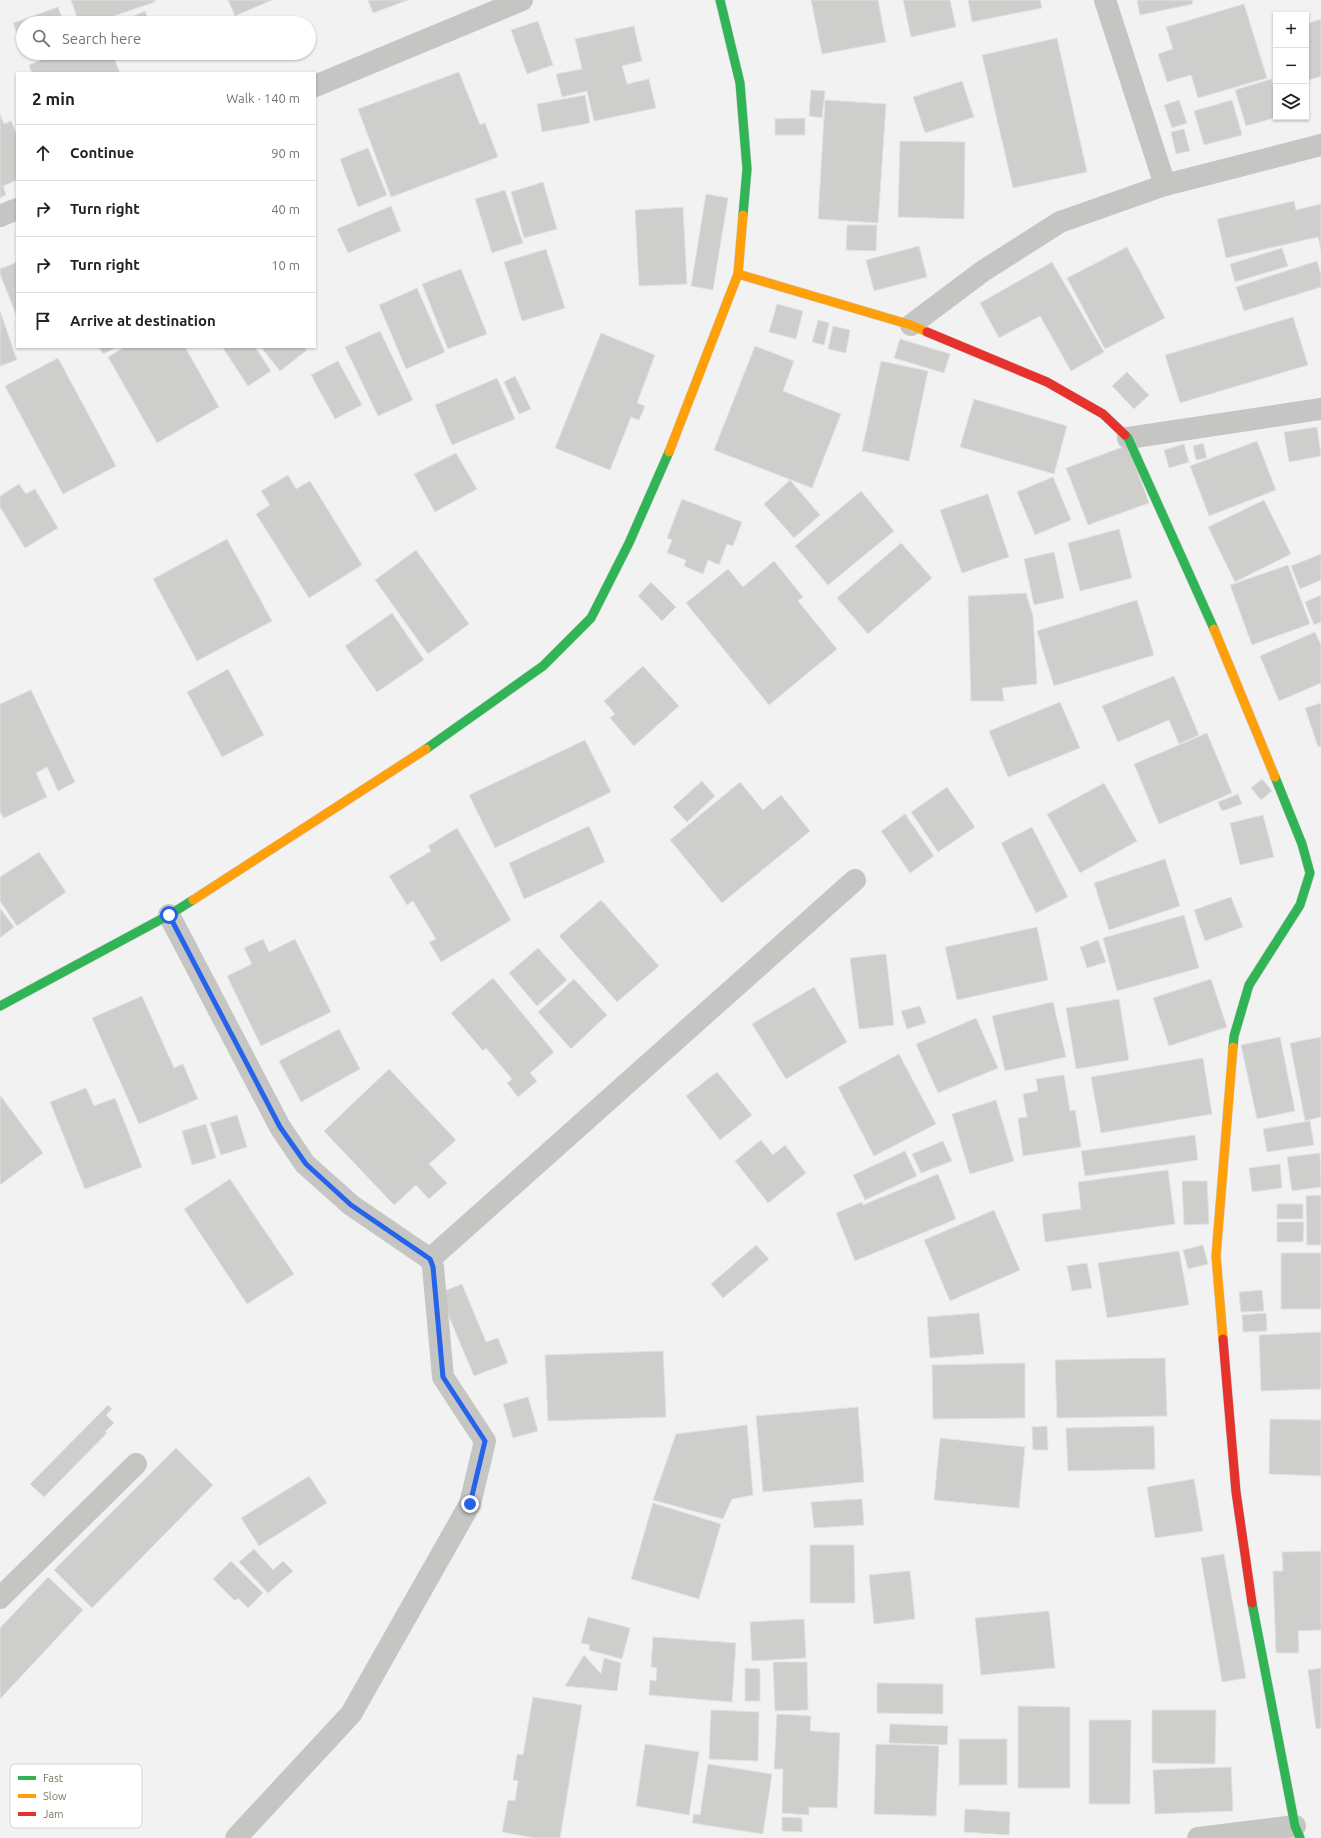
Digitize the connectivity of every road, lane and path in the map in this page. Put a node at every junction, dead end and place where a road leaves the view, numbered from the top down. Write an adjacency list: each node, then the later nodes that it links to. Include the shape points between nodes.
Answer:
1 (522, 0): 4 (street)
2 (720, 0): 9 (street, via 740,83 747,169)
3 (1105, 0): 6 (street)
4 (316, 86)
5 (1321, 145): 6 (street)
6 (1165, 185): 10 (street, via 1060,222 983,271)
7 (16, 209): 8 (street)
8 (0, 216)
9 (738, 274): 10 (street); 14 (street, via 666,459 629,543 591,618 544,666 488,706 412,759)
10 (911, 326): 12 (street, via 1046,382 1103,414)
11 (1321, 409): 12 (street)
12 (1128, 438): 19 (street, via 1221,644 1302,844 1310,873 1300,905 1249,985 1234,1036 1216,1256 1236,1492 1251,1599)
13 (855, 880): 16 (street)
14 (169, 915): 15 (street); 16 (street, via 280,1127 306,1164 351,1205)
15 (0, 1006)
16 (430, 1259): 20 (street, via 433,1267 443,1377 485,1441 470,1504 351,1714)
17 (136, 1464): 18 (street)
18 (0, 1598)
19 (1298, 1832): 21 (street)
20 (236, 1838)
21 (1198, 1838)

